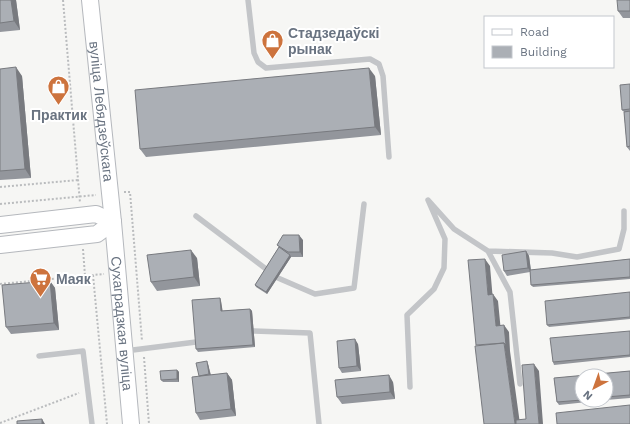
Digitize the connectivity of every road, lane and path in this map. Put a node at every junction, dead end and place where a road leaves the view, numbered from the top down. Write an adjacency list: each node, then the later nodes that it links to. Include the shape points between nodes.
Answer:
1 (63, 0): 5 (path, via 79,180)
2 (90, 0): 12 (main road, вуліца Лебядзеўскага)
3 (248, 0): 4 (lane, via 254,53 258,62 266,68 370,58 379,64 383,76)
4 (389, 157)
5 (0, 187)
6 (130, 192): 16 (path)
7 (80, 197): 8 (path)
8 (0, 204)
9 (364, 204): 11 (lane, via 354,288 315,294 278,278)
10 (624, 211): 15 (lane, via 624,229 619,249 577,257 552,253)
11 (196, 216)
12 (114, 222): 13 (main road, via 96,214); 14 (main road, via 97,234); 17 (main road, Сухаградзкая вуліца)
13 (0, 225)
14 (0, 245)
15 (488, 251): 26 (lane, via 510,292); 27 (lane, via 454,229 428,200 445,239 444,268 434,288 407,315)
16 (137, 270): 17 (path); 22 (path)
17 (118, 273): 18 (path); 23 (main road, Сухаградзкая вуліца)
18 (93, 275): 19 (path); 25 (path)
19 (0, 284)
20 (253, 331): 34 (lane, via 310,333)
21 (196, 342): 22 (lane)
22 (143, 350): 23 (lane); 33 (path)
23 (124, 352): 32 (main road, Сухаградзкая вуліца)
24 (39, 356): 28 (lane, via 83,351)
25 (103, 384): 28 (path); 31 (path)
26 (520, 384)
27 (410, 387)
28 (88, 390): 29 (path); 30 (lane)
29 (0, 423)
30 (92, 424)
31 (107, 424)
32 (131, 424)
33 (149, 424)
34 (319, 424)

